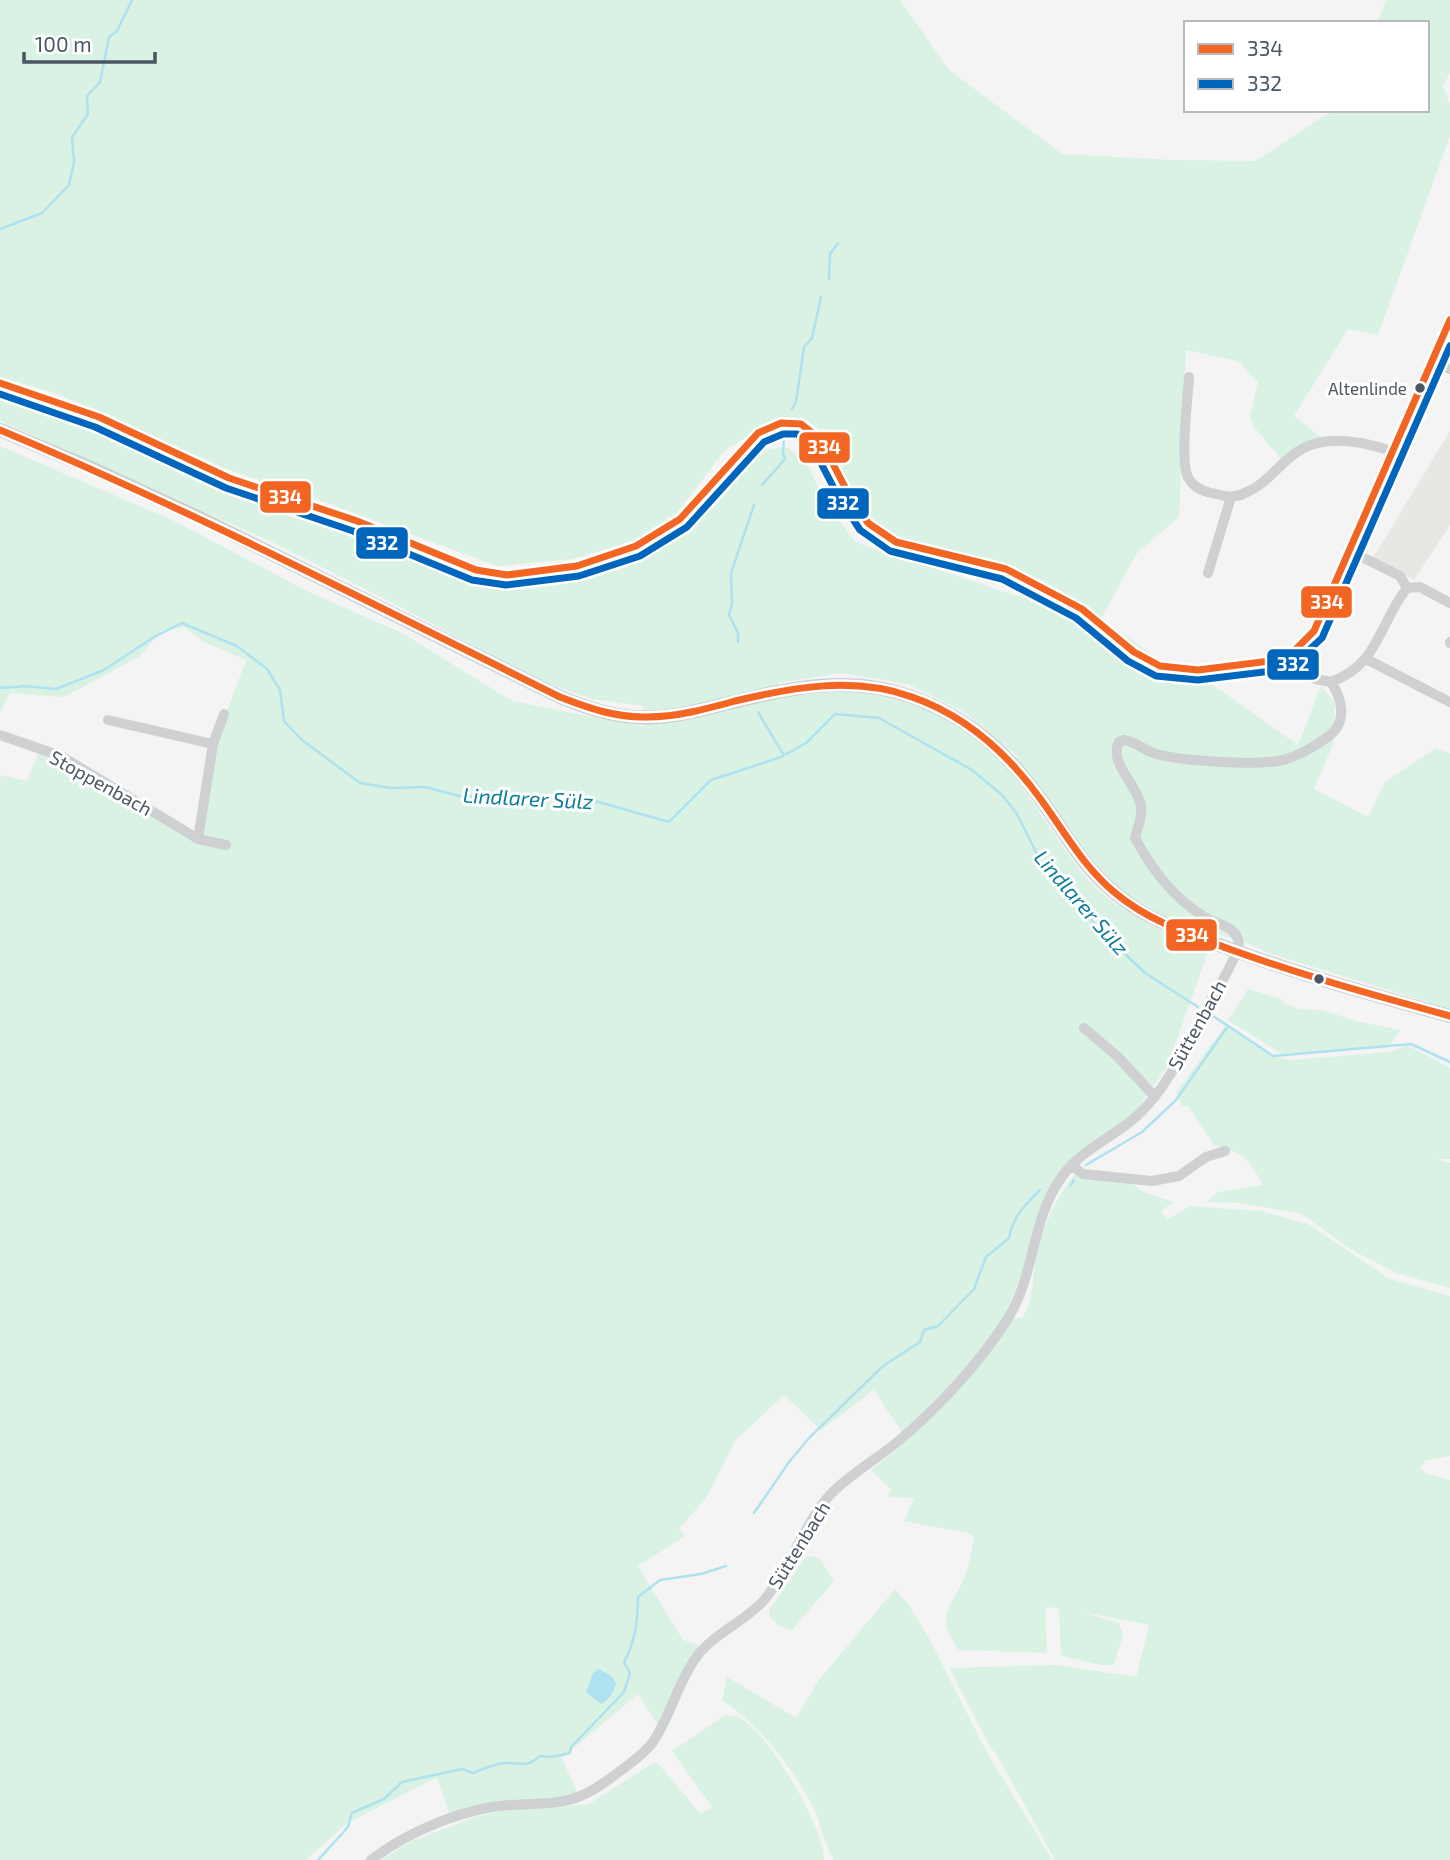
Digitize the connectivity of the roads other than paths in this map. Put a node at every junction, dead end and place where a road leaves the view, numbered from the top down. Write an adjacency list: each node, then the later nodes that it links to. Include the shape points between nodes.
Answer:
1 (1450, 320): 2 (street)
2 (1430, 363): 3 (street); 7 (street)
3 (1450, 369)
4 (1189, 377): 8 (street, via 1187,476 1203,491)
5 (0, 383): 13 (street, via 99,417 229,478 357,521 476,570 507,575 577,566 636,546 680,519 758,433 781,423 801,424 820,439 868,523 896,542 1006,569 1083,609 1134,652 1160,666 1198,670)
6 (0, 430): 23 (main road, via 252,543 591,710 659,718 821,684 855,684 920,700 984,735 1023,776 1083,862 1122,899 1155,920)
7 (1391, 452): 8 (street, via 1327,441 1302,449 1258,486); 9 (street)
8 (1231, 497): 10 (street)
9 (1348, 550): 11 (street, via 1400,576); 13 (street, via 1314,631)
10 (1208, 573)
11 (1407, 588): 12 (street, via 1420,587); 14 (street)
12 (1450, 603)
13 (1286, 659): 15 (street, via 1315,679)
14 (1366, 659): 15 (street); 16 (street)
15 (1331, 682): 23 (street, via 1342,704 1336,731 1283,760 1174,757 1124,740 1116,747 1119,763 1137,790 1142,817 1135,838 1141,850 1188,906 1234,931 1239,940)
16 (1450, 702)
17 (223, 713): 20 (street)
18 (108, 720): 20 (street)
19 (0, 735): 21 (street, Stoppenbach, via 61,756)
20 (213, 744): 21 (street)
21 (198, 839): 22 (street, Stoppenbach)
22 (226, 845)
23 (1237, 951): 24 (main road); 26 (street, Süttenbach)
24 (1450, 1016)
25 (1084, 1028): 26 (street)
26 (1155, 1097): 28 (street, Süttenbach, via 1129,1123)
27 (1225, 1151): 28 (street, via 1206,1157 1179,1177 1152,1181 1083,1174)
28 (1071, 1165): 29 (street, Süttenbach, via 1047,1202 1019,1297 997,1335 921,1420 828,1498 764,1599 710,1641 697,1657 644,1752 579,1797 466,1814 402,1840)
29 (371, 1860)

